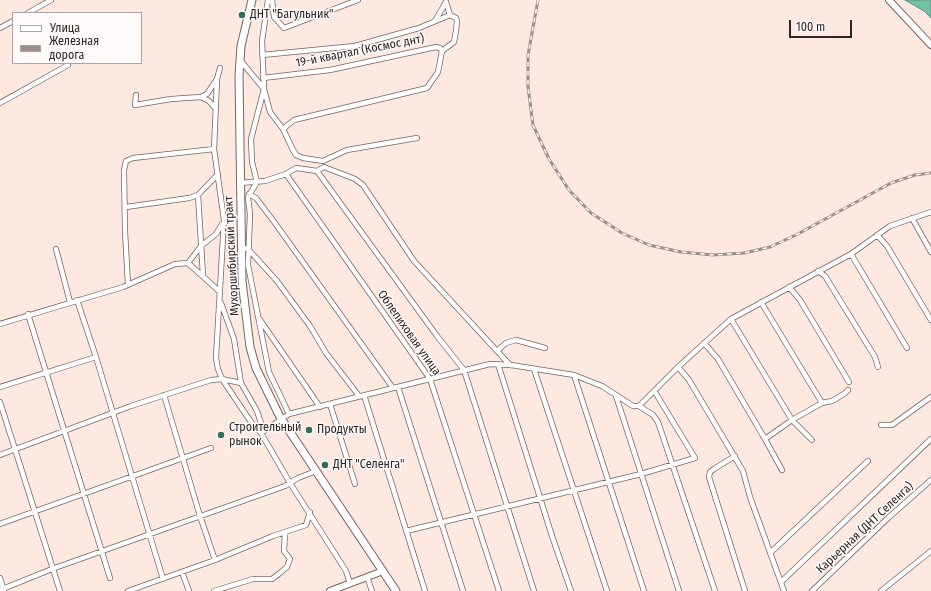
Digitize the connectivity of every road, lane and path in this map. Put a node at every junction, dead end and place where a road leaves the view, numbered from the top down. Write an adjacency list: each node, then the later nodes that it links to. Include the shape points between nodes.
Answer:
1 (51, 0): 8 (street)
2 (252, 0): 16 (main road, Мухоршибирский тракт)
3 (268, 0): 15 (street)
4 (272, 0): 5 (street, via 274,17 284,28)
5 (358, 0)
6 (889, 0): 13 (street)
7 (446, 1): 9 (street); 10 (street)
8 (30, 12)
9 (450, 15): 10 (street); 14 (street, via 457,21 454,42)
10 (435, 21): 15 (street, via 355,46)
11 (12, 22): 12 (street)
12 (0, 28)
13 (931, 45)
14 (442, 51): 19 (street, 19-й квартал (Космос днт), via 436,47 330,70); 26 (street, 19-й квартал (Космос днт), via 438,72 427,88 294,120)
15 (262, 55): 19 (street)
16 (239, 59): 21 (street); 35 (main road, Мухоршибирский тракт)
17 (68, 65): 24 (street)
18 (220, 68): 20 (street)
19 (263, 78): 21 (street)
20 (217, 79): 23 (street, via 207,94); 25 (street)
21 (264, 89): 26 (street, via 270,112); 34 (street, via 251,139 252,162)
22 (136, 95): 23 (street, via 135,105)
23 (201, 97): 25 (street)
24 (0, 103)
25 (215, 108): 28 (street)
26 (283, 129): 29 (street, via 296,155)
27 (417, 138): 29 (street, via 347,150)
28 (214, 149): 32 (street); 38 (street, via 133,158 126,161)
29 (323, 161): 30 (street)
30 (324, 167): 31 (street); 66 (street, via 348,175 363,185 414,261)
31 (317, 171): 33 (street, via 296,168); 73 (street)
32 (218, 174): 37 (street); 41 (street)
33 (286, 174): 34 (street); 77 (street, Облепиховая улица)
34 (257, 182): 35 (street); 36 (street)
35 (239, 183): 44 (main road, Мухоршибирский тракт)
36 (249, 194): 44 (street, via 250,214); 81 (street, via 256,198 275,223)
37 (198, 195): 38 (street); 43 (street)
38 (126, 207): 51 (street)
39 (931, 212): 40 (street)
40 (912, 218): 42 (street, via 890,226); 46 (street)
41 (224, 220): 43 (street, via 216,234); 53 (street)
42 (877, 235): 47 (street); 61 (street, via 887,246)
43 (201, 246): 48 (street); 50 (street)
44 (245, 248): 59 (street); 85 (street, via 277,281 326,353); 95 (main road, Мухоршибирский тракт, via 242,281 250,347 256,368)
45 (56, 249): 55 (street)
46 (931, 252)
47 (851, 254): 49 (street); 65 (street)
48 (188, 263): 50 (street); 51 (street, via 175,264)
49 (818, 272): 52 (street); 71 (street, via 828,282 875,357)
50 (203, 275): 53 (street)
51 (128, 285): 54 (street)
52 (790, 287): 57 (street); 78 (street)
53 (219, 291): 56 (street)
54 (77, 300): 55 (street); 67 (street)
55 (70, 302): 58 (street)
56 (220, 302): 76 (street, via 216,358); 79 (street, via 234,339)
57 (761, 302): 60 (street); 89 (street)
58 (28, 314): 62 (street); 74 (street)
59 (257, 316): 92 (street); 94 (street, via 269,372)
60 (731, 320): 63 (street); 96 (street)
61 (931, 320)
62 (0, 324)
63 (704, 343): 70 (street); 100 (street, via 718,359)
64 (545, 348): 66 (street, via 516,340 506,343)
65 (907, 348)
66 (498, 350): 69 (street)
67 (96, 357): 74 (street); 93 (street)
68 (498, 364): 69 (street); 73 (street); 120 (street)
69 (510, 365): 72 (street)
70 (678, 367): 83 (street); 106 (street, via 689,380)
71 (878, 367)
72 (534, 369): 75 (street); 118 (street)
73 (464, 370): 77 (street); 121 (street)
74 (45, 373): 80 (street); 98 (street)
75 (574, 375): 86 (street, via 602,386); 115 (street)
76 (222, 379): 79 (street); 84 (street); 99 (street, via 253,426)
77 (430, 379): 81 (street); 124 (street, Облепиховая улица)
78 (849, 382)
79 (241, 383): 99 (street, via 257,411)
80 (0, 387)
81 (395, 388): 85 (street); 126 (street)
82 (848, 390): 89 (street, via 832,401)
83 (655, 392): 91 (street); 109 (street, via 695,458)
84 (164, 395): 93 (street); 107 (street)
85 (361, 396): 90 (street); 128 (street)
86 (616, 396): 91 (street, via 633,406); 112 (street)
87 (931, 397): 97 (street, via 892,425)
88 (0, 402): 104 (street)
89 (822, 403): 96 (street)
90 (330, 404): 92 (street); 117 (street)
91 (639, 406): 109 (street, via 653,415 658,422)
92 (320, 407): 94 (street)
93 (113, 412): 98 (street); 113 (street)
94 (289, 414): 95 (street)
95 (281, 420): 99 (street); 111 (main road, Мухоршибирский тракт)
96 (792, 420): 100 (street); 102 (street)
97 (881, 425)
98 (64, 431): 104 (street); 119 (street)
99 (261, 433): 116 (street)
100 (765, 439): 110 (street)
101 (931, 439): 142 (street)
102 (812, 440)
103 (212, 448): 107 (street)
104 (15, 450): 105 (street); 122 (street)
105 (0, 455)
106 (735, 456): 133 (street, via 744,471 750,497); 161 (street, via 710,472 709,477)
107 (183, 458): 113 (street); 125 (street)
108 (868, 461): 133 (street)
109 (673, 465): 112 (street); 160 (street)
110 (782, 470)
111 (316, 471): 116 (street); 136 (main road, Мухоршибирский тракт)
112 (641, 474): 115 (street); 159 (street)
113 (132, 475): 119 (street); 130 (street)
114 (931, 480): 163 (street, Карьерная (ДНТ Селенга))
115 (608, 482): 118 (street); 158 (street)
116 (290, 483): 123 (street); 125 (street)
117 (355, 484)
118 (573, 490): 120 (street); 157 (street)
119 (84, 493): 122 (street); 132 (street)
120 (540, 498): 121 (street); 156 (street)
121 (507, 507): 124 (street); 155 (street)
122 (34, 511): 127 (street); 135 (street)
123 (310, 512): 129 (street, via 306,525); 143 (street, via 346,571)
124 (473, 515): 126 (street); 154 (street, Облепиховая улица)
125 (200, 516): 130 (street); 134 (street)
126 (440, 522): 128 (street); 153 (street)
127 (0, 524)
128 (406, 531): 152 (street)
129 (285, 532): 134 (street); 148 (street, via 284,551 290,559 287,567 280,573 272,579 253,579)
130 (150, 534): 132 (street); 141 (street)
131 (931, 551): 164 (street)
132 (101, 552): 135 (street); 140 (street)
133 (770, 553): 142 (street)
134 (215, 560): 137 (street)
135 (52, 569): 144 (street); 145 (street)
136 (383, 571): 138 (street); 151 (main road, Мухоршибирский тракт)
137 (182, 572): 141 (street); 147 (street)
138 (367, 577): 143 (street); 150 (street)
139 (0, 578): 144 (street)
140 (110, 578)
141 (163, 579): 146 (street)
142 (780, 582): 162 (street)
143 (350, 583): 149 (street)
144 (3, 590)
145 (60, 591)
146 (128, 591)
147 (189, 591)
148 (214, 591)
149 (330, 591)
150 (372, 591)
151 (396, 591)
152 (425, 591)
153 (463, 591)
154 (499, 591)
155 (534, 591)
156 (571, 591)
157 (607, 591)
158 (644, 591)
159 (679, 591)
160 (715, 591)
161 (745, 591)
162 (784, 591)
163 (812, 591)
164 (881, 591)

